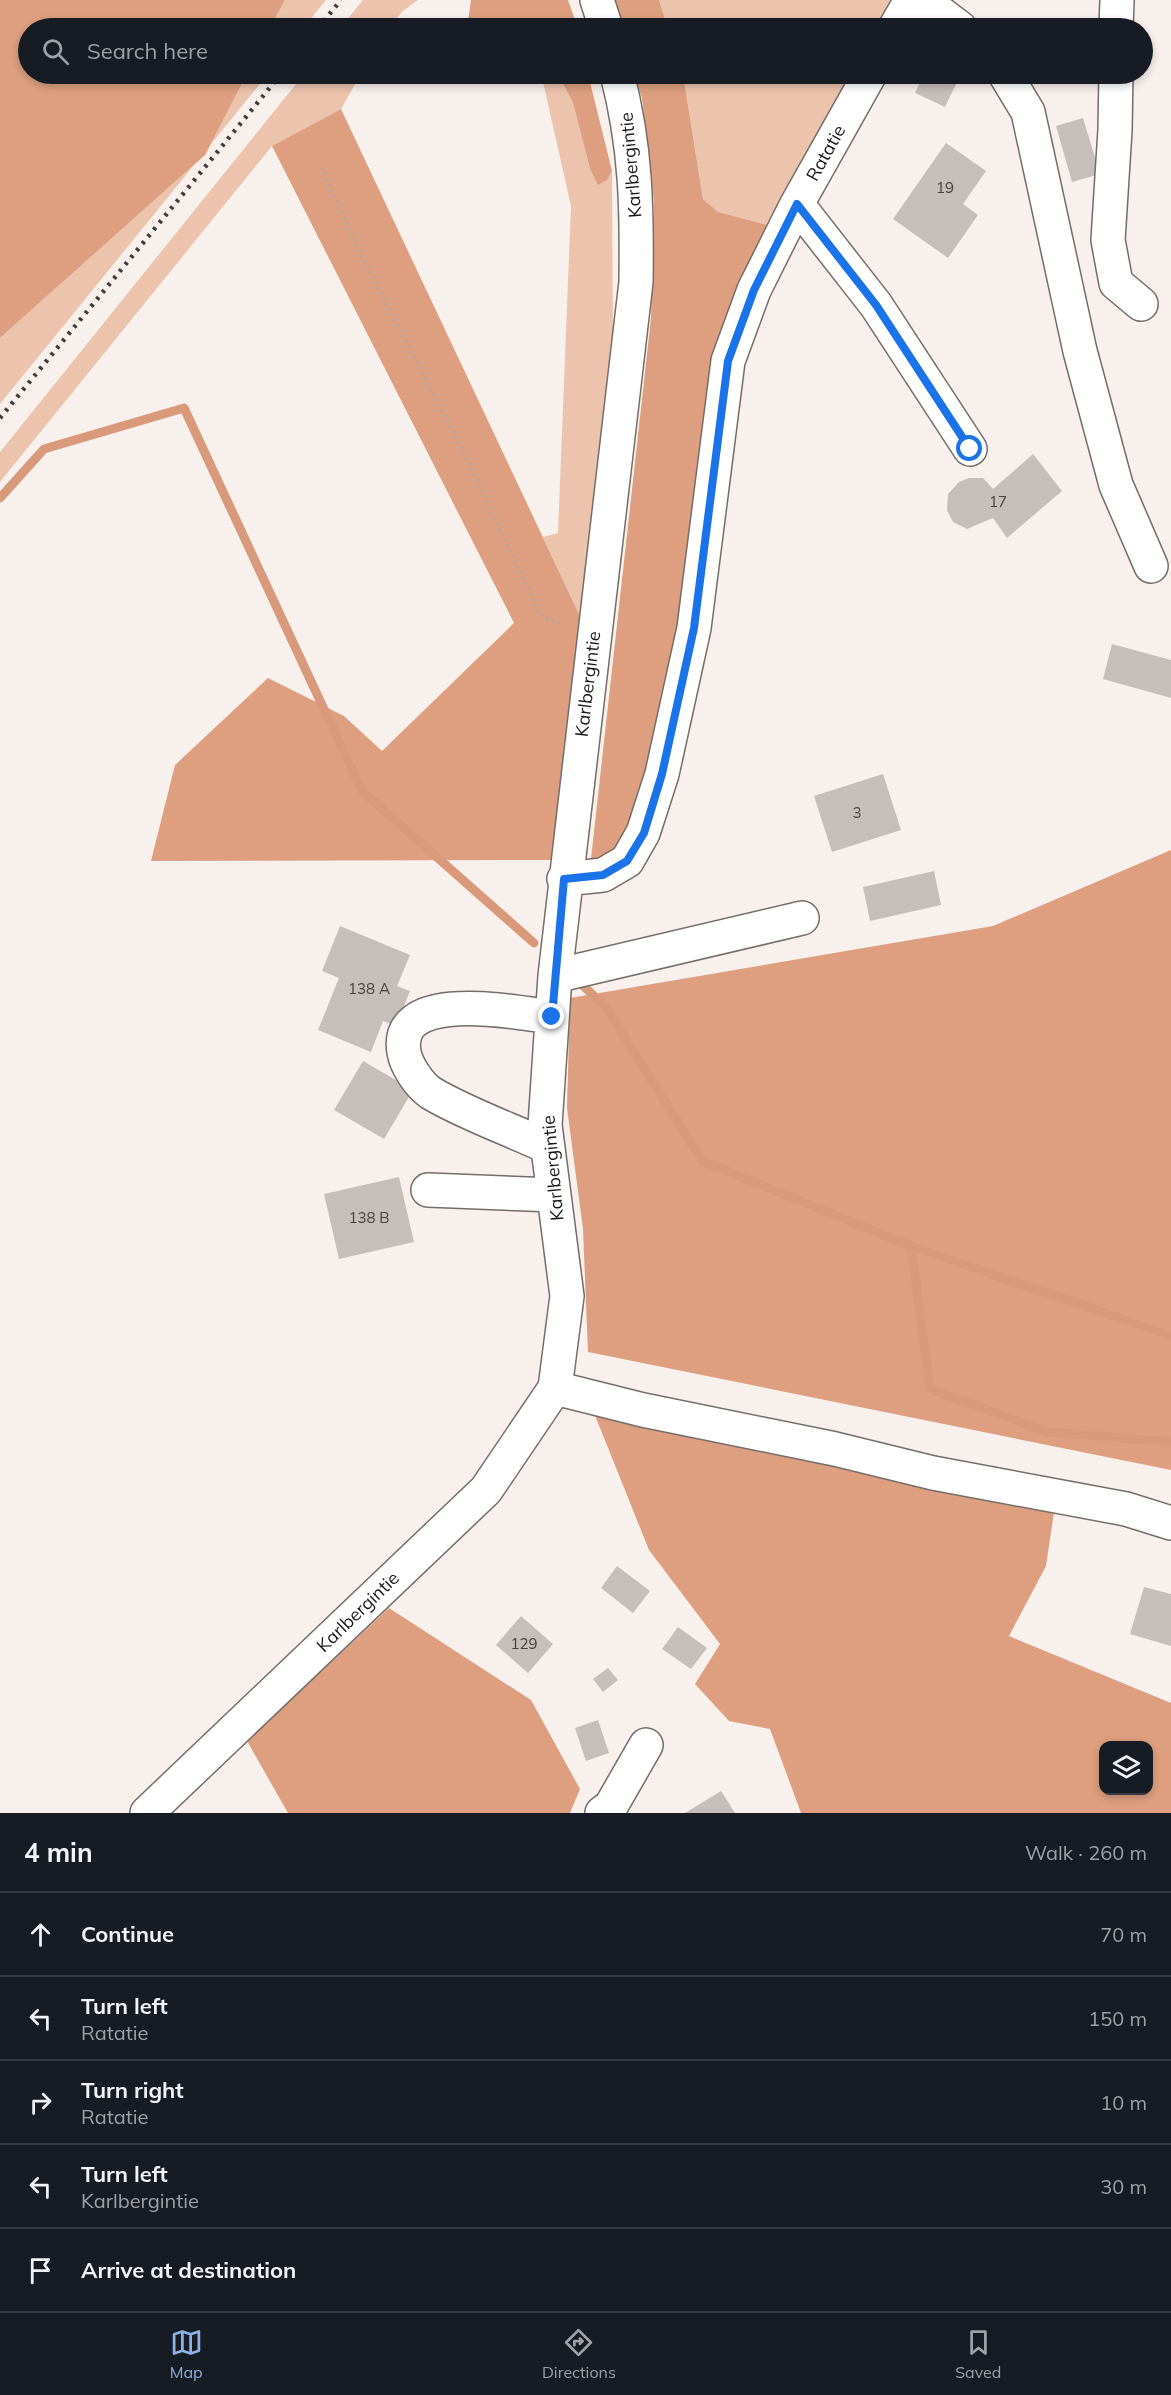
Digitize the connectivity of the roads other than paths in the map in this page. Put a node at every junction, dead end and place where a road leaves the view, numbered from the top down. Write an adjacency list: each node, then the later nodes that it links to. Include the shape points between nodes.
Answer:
1 (597, 0): 5 (street)
2 (911, 0): 6 (street)
3 (923, 0): 7 (street)
4 (1117, 0): 8 (street)
5 (603, 18)
6 (901, 18)
7 (947, 18)
8 (1116, 18)
9 (620, 84): 17 (street, Karlbergintie, via 637,188 636,282)
10 (864, 84): 13 (street, Ratatie)
11 (1011, 84): 16 (street, via 1028,112 1080,351 1116,485)
12 (1116, 84): 14 (street, via 1108,240 1116,283)
13 (797, 204): 15 (street, via 876,305); 17 (street, Ratatie, via 754,290 728,361 694,628 662,774 644,833 627,861 603,875)
14 (1141, 304)
15 (970, 449)
16 (1151, 566)
17 (564, 879): 19 (street, Karlbergintie)
18 (802, 918): 19 (street)
19 (555, 976): 20 (street, Karlbergintie)
20 (552, 1017): 21 (street, Karlbergintie); 21 (street, via 467,1007 437,1010 418,1019 406,1031 403,1045 405,1062 429,1092)
21 (548, 1147): 23 (street, Karlbergintie)
22 (428, 1190): 23 (street)
23 (554, 1194): 24 (street, Karlbergintie, via 567,1296)
24 (555, 1388): 25 (street, via 933,1473 1126,1509); 27 (street, Karlbergintie, via 486,1490)
25 (1171, 1523)
26 (646, 1745): 28 (street, via 611,1806)
27 (147, 1813)
28 (602, 1813)

